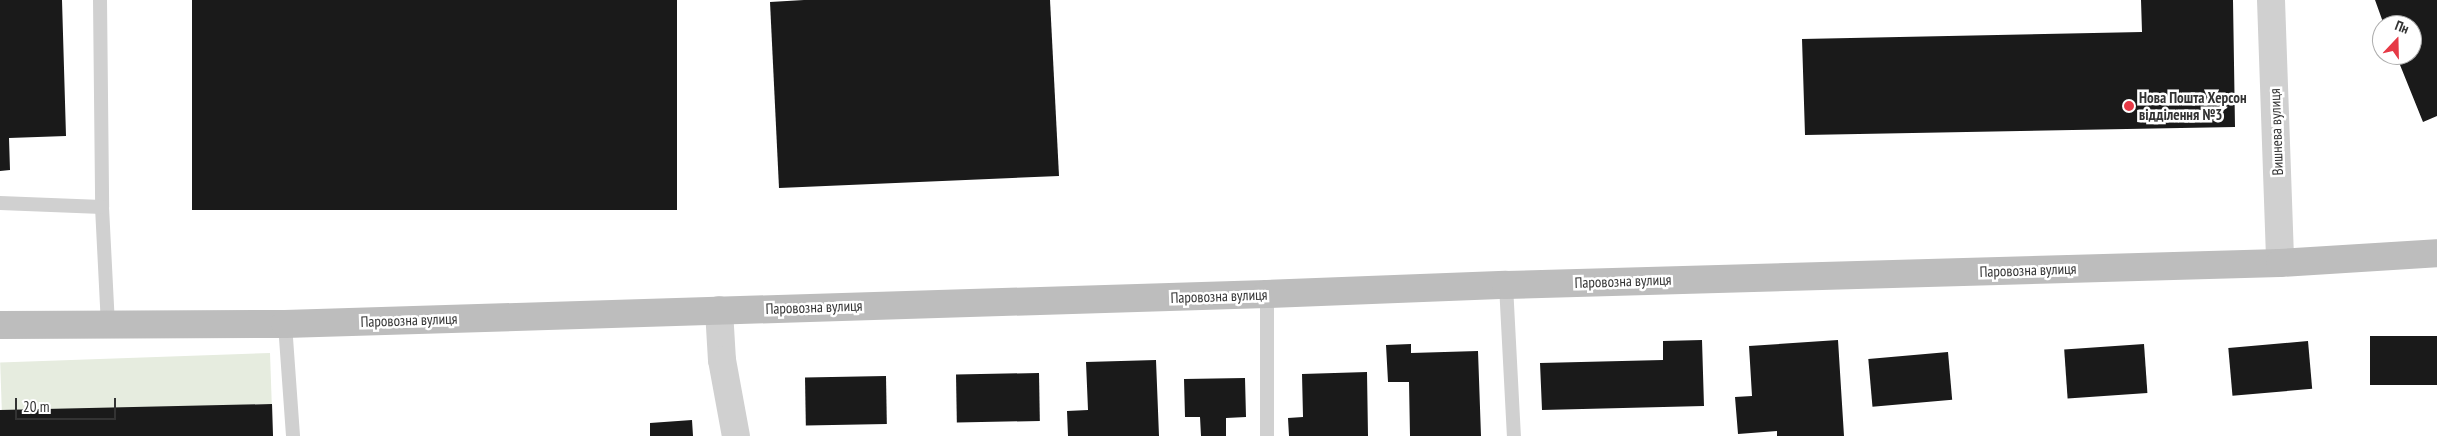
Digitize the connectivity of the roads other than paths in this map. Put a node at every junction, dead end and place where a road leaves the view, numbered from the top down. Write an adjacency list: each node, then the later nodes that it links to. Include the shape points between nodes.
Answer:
1 (100, 0): 4 (lane)
2 (2272, 0): 6 (street, Вишнева вулиця)
3 (0, 204): 4 (lane)
4 (102, 207): 10 (lane)
5 (2437, 253): 6 (main road, Паровозна вулиця)
6 (2280, 263): 7 (main road, Паровозна вулиця)
7 (1506, 285): 8 (main road, Паровозна вулиця); 16 (lane)
8 (1267, 294): 9 (main road, Паровозна вулиця); 15 (lane)
9 (719, 310): 11 (main road, Паровозна вулиця); 14 (street, via 722,360)
10 (108, 324): 11 (main road, Паровозна вулиця); 12 (main road, Паровозна вулиця)
11 (285, 324): 13 (lane)
12 (0, 326)
13 (293, 436)
14 (736, 436)
15 (1267, 436)
16 (1514, 436)

